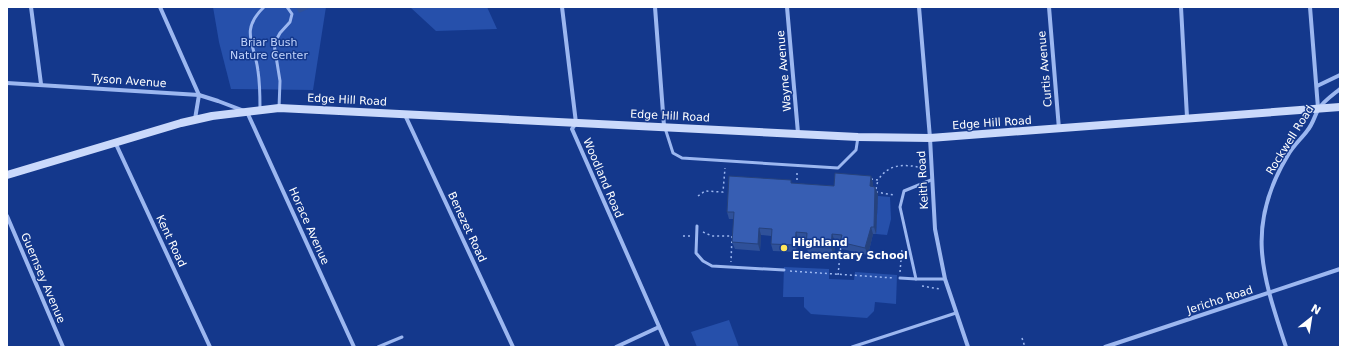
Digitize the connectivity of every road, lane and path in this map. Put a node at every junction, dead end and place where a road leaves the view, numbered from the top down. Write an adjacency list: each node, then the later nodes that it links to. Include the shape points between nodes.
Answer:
1 (31, 7): 14 (street)
2 (160, 7): 17 (street)
3 (264, 7): 21 (lane, via 251,26 250,43 258,70)
4 (287, 7): 19 (lane, via 292,14 290,22 274,44 280,81)
5 (562, 7): 26 (street, Woodland Road)
6 (656, 7): 27 (street)
7 (788, 7): 29 (street, Wayne Avenue)
8 (919, 7): 31 (street, Keith Road)
9 (1049, 7): 28 (street, Curtis Avenue)
10 (1181, 7): 24 (street)
11 (1310, 7): 15 (street)
12 (1340, 75): 15 (street)
13 (7, 83): 14 (street, Tyson Avenue)
14 (41, 84): 17 (street, Tyson Avenue)
15 (1317, 86): 20 (street)
16 (1340, 89): 20 (street, Rockwell Road)
17 (199, 95): 22 (street, Tyson Avenue); 25 (street)
18 (1340, 107): 20 (street, Edge Hill Road)
19 (279, 108): 21 (street, Edge Hill Road); 23 (street, Edge Hill Road)
20 (1318, 108): 24 (street, Edge Hill Road); 57 (street, Rockwell Road, via 1309,130 1289,154 1268,196 1261,252)
21 (260, 111): 22 (street, Edge Hill Road)
22 (247, 112): 25 (street, Edge Hill Road); 64 (street, Horace Avenue)
23 (405, 114): 26 (street, Edge Hill Road); 66 (street, Benezet Road)
24 (1187, 117): 28 (street, Edge Hill Road)
25 (196, 119): 32 (street, Edge Hill Road)
26 (576, 123): 27 (street, Edge Hill Road); 59 (street, Woodland Road, via 572,129)
27 (664, 126): 29 (street, Edge Hill Road); 30 (lane, via 672,153 682,158 838,168 856,150)
28 (1059, 129): 31 (street, Edge Hill Road)
29 (798, 133): 30 (street, Edge Hill Road)
30 (858, 137): 31 (street, Edge Hill Road)
31 (930, 138): 39 (street, Keith Road)
32 (115, 142): 36 (street, Edge Hill Road); 63 (street, Kent Road)
33 (725, 168): 42 (path, via 723,192 705,191)
34 (923, 168): 38 (path, via 906,164 891,167 882,173)
35 (797, 173): 40 (path)
36 (7, 175)
37 (864, 178): 38 (path)
38 (878, 180): 41 (path, via 875,192)
39 (931, 180): 55 (lane, via 904,191 900,207); 56 (street, Keith Road, via 934,229)
40 (796, 190)
41 (894, 194)
42 (698, 196)
43 (7, 216): 62 (street, Guernsey Avenue)
44 (698, 226): 50 (lane, via 696,253 703,262 712,266)
45 (703, 232): 50 (path, via 712,236 732,236)
46 (683, 236): 47 (path)
47 (692, 236)
48 (842, 241): 53 (path)
49 (902, 248): 54 (path)
50 (730, 267): 52 (lane)
51 (1340, 269): 57 (street, Jericho Road)
52 (784, 270): 53 (path)
53 (838, 275): 54 (path)
54 (900, 278): 55 (lane)
55 (916, 279): 56 (lane)
56 (945, 280): 58 (street, Keith Road)
57 (1268, 293): 72 (street, Jericho Road); 73 (street, Rockwell Road)
58 (956, 313): 69 (lane); 70 (street, Keith Road)
59 (658, 327): 67 (street); 68 (street, Woodland Road)
60 (402, 337): 65 (lane)
61 (1022, 338): 71 (path)
62 (63, 347)
63 (210, 347)
64 (354, 347)
65 (378, 347)
66 (513, 347)
67 (616, 347)
68 (668, 347)
69 (852, 347)
70 (968, 347)
71 (1025, 347)
72 (1105, 347)
73 (1286, 347)

